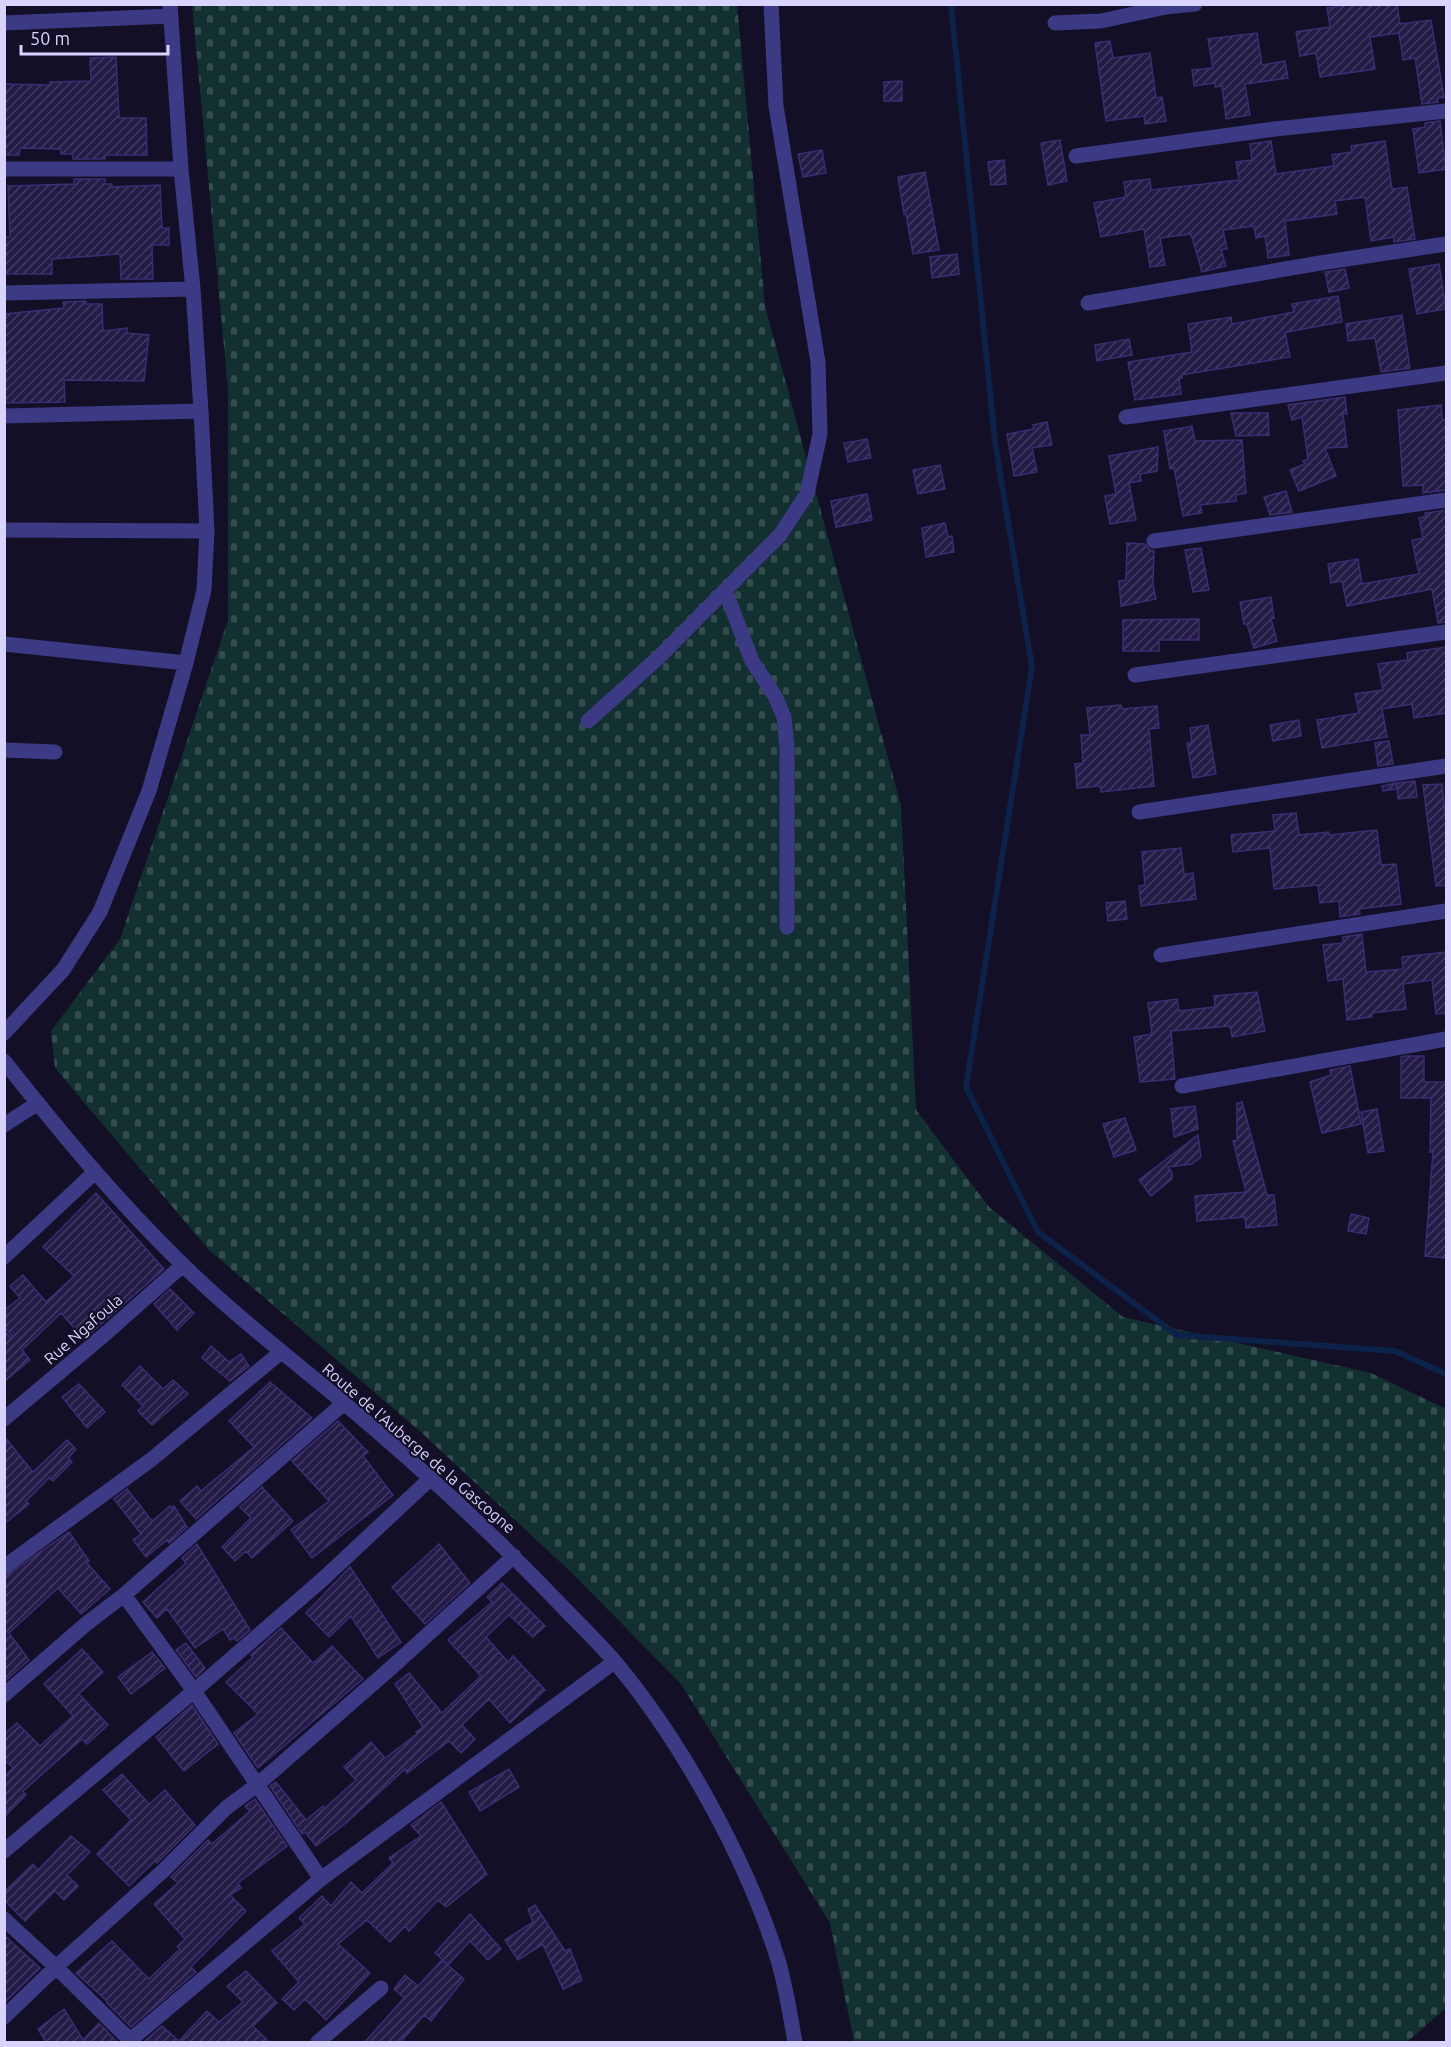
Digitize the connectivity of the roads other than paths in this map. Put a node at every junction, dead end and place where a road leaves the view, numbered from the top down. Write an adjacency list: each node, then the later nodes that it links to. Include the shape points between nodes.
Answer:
1 (771, 4): 22 (street, via 776,106 818,362 820,434 807,494 780,535)
2 (1195, 4): 5 (street, via 1101,21)
3 (171, 10): 4 (street); 9 (street)
4 (4, 23)
5 (1055, 23)
6 (1446, 111): 7 (street)
7 (1076, 156)
8 (4, 169): 9 (street)
9 (181, 169): 11 (street)
10 (1446, 244): 13 (street)
11 (193, 289): 12 (street); 15 (street)
12 (4, 293)
13 (1088, 303)
14 (1446, 373): 17 (street)
15 (201, 411): 16 (street); 20 (street)
16 (4, 416)
17 (1126, 417)
18 (1446, 500): 21 (street)
19 (4, 530): 20 (street)
20 (207, 531): 25 (street, via 204,590)
21 (1154, 541)
22 (726, 590): 27 (street); 33 (street, via 752,661 784,717)
23 (1446, 632): 26 (street)
24 (4, 644): 25 (street)
25 (186, 663): 35 (street, via 149,791 100,912 63,970)
26 (1136, 675)
27 (588, 721)
28 (4, 750): 29 (street)
29 (55, 752)
30 (1446, 766): 31 (street)
31 (1139, 812)
32 (1446, 911): 34 (street)
33 (788, 927)
34 (1161, 955)
35 (4, 1033)
36 (1446, 1039): 38 (street)
37 (4, 1061): 39 (street, Route de l'Auberge de la Gascogne)
38 (1182, 1086)
39 (38, 1103): 40 (street); 41 (street, Route de l'Auberge de la Gascogne)
40 (4, 1125)
41 (95, 1172): 42 (street); 43 (street, Route de l'Auberge de la Gascogne)
42 (4, 1257)
43 (183, 1265): 44 (street, Route de l'Auberge de la Gascogne); 46 (street, Rue Ngafoula)
44 (281, 1352): 45 (street, Route de l'Auberge de la Gascogne); 49 (street, via 152,1459)
45 (344, 1403): 47 (street, Route de l'Auberge de la Gascogne); 50 (street)
46 (4, 1419)
47 (431, 1478): 48 (street, Route de l'Auberge de la Gascogne); 52 (street)
48 (514, 1556): 51 (street, Route de l'Auberge de la Gascogne); 54 (street)
49 (4, 1568)
50 (124, 1595): 52 (street); 53 (street)
51 (615, 1662): 56 (street); 63 (street, Route de l'Auberge de la Gascogne, via 663,1726 709,1802 752,1889 779,1962)
52 (194, 1691): 54 (street); 55 (street)
53 (4, 1695)
54 (257, 1785): 56 (street); 58 (street, via 226,1808)
55 (4, 1851)
56 (321, 1879): 61 (street)
57 (4, 1919): 58 (street)
58 (57, 1967): 60 (street); 61 (street)
59 (381, 1988): 62 (street)
60 (4, 2017)
61 (130, 2042)
62 (318, 2043)
63 (795, 2043)

